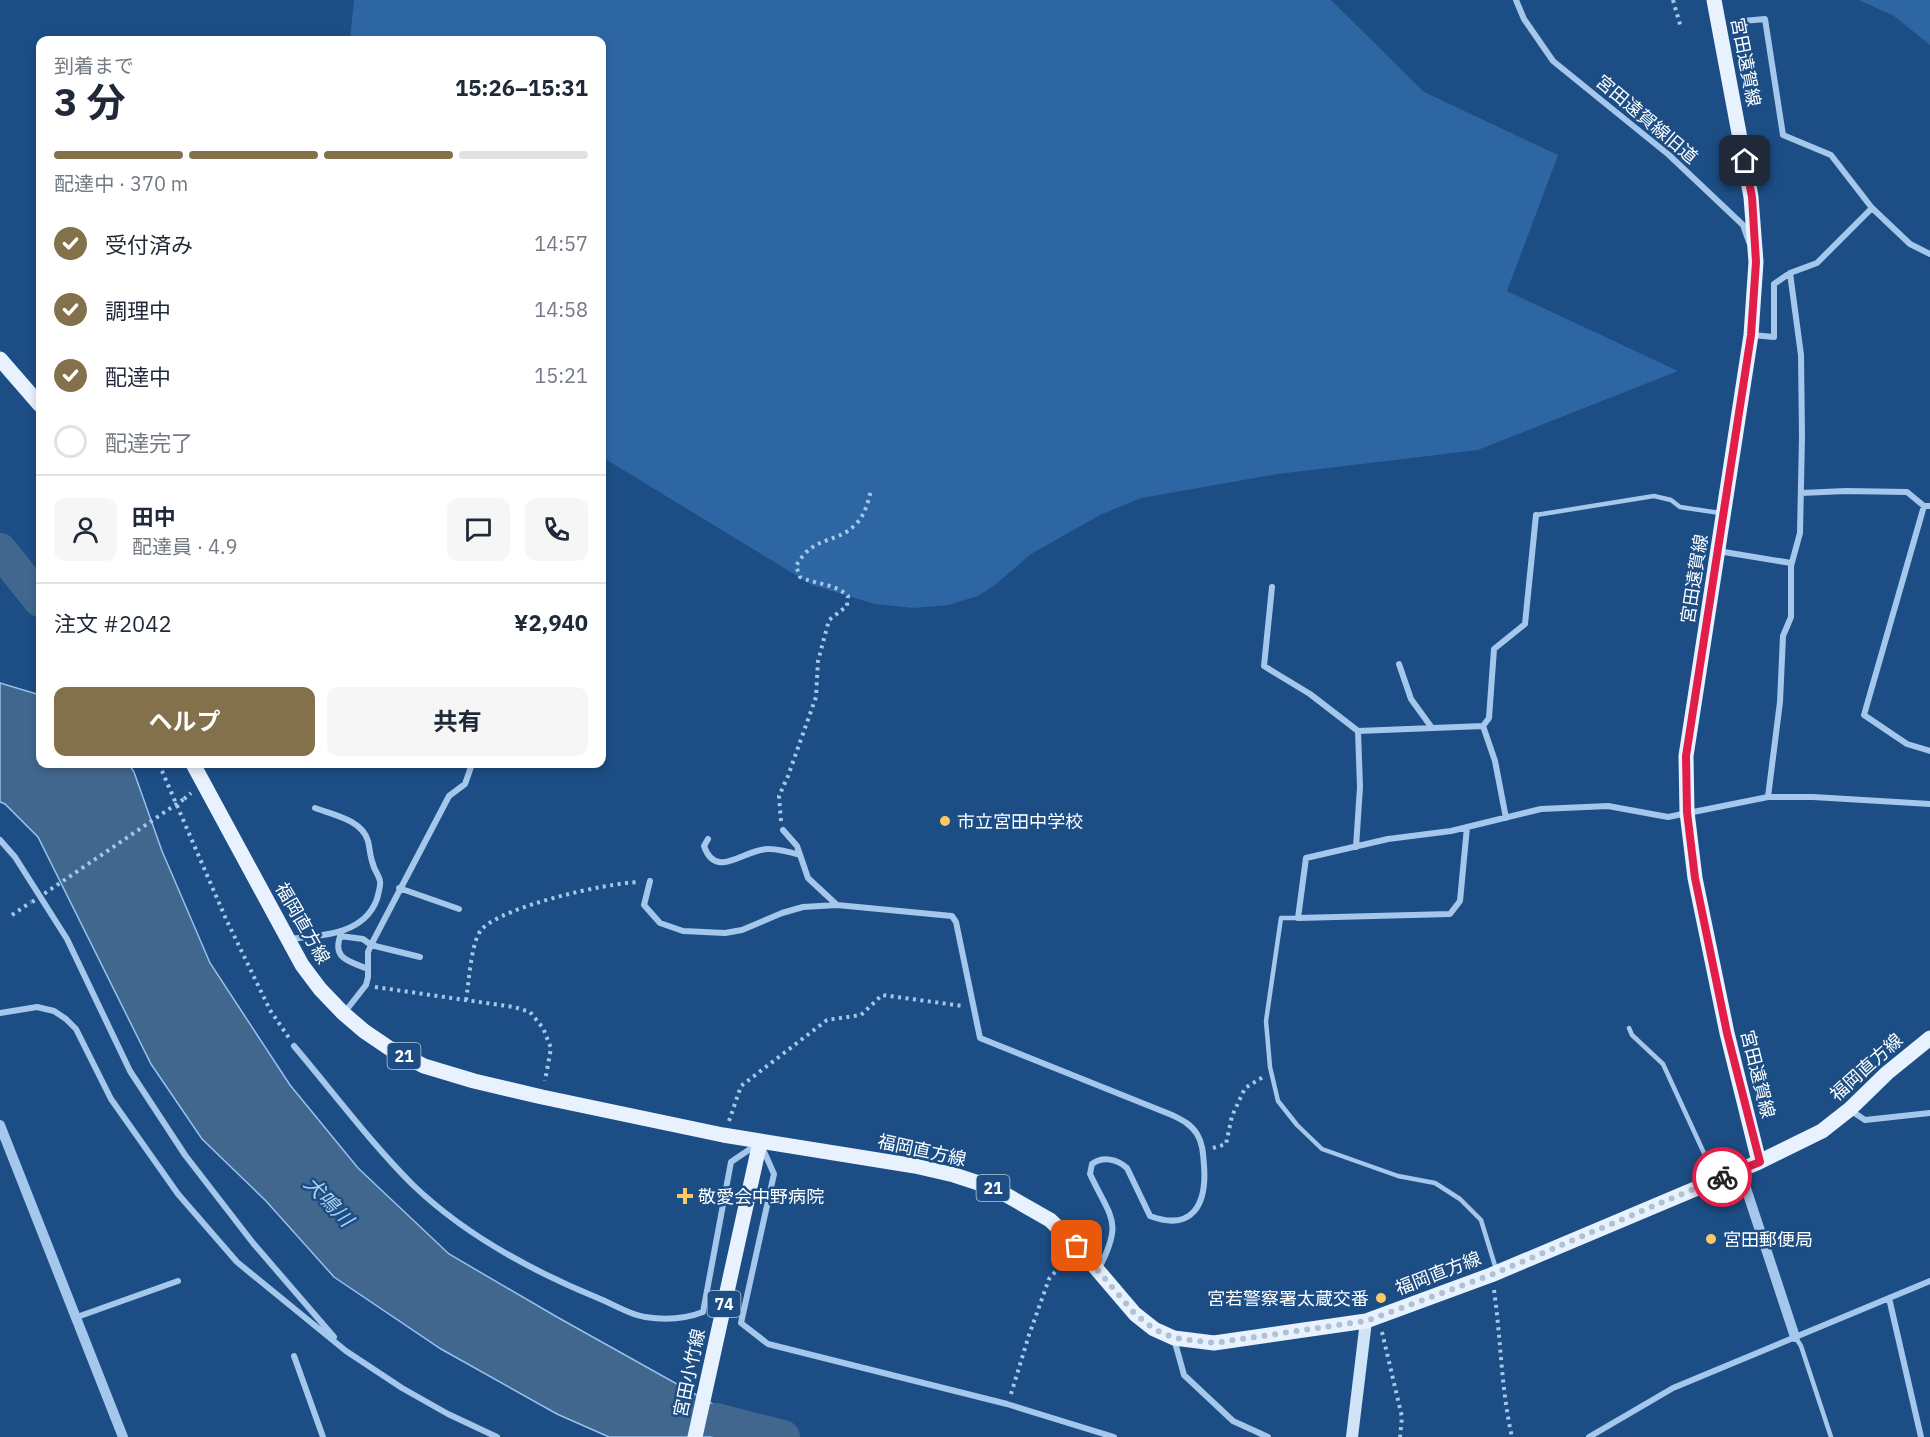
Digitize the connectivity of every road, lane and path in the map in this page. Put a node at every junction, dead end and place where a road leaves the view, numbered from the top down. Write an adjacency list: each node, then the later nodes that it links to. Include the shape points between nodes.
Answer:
1 (1516, 0): 8 (street, 宮田遠賀線旧道, via 1553,61 1669,154 1743,225)
2 (1673, 0): 5 (path)
3 (1714, 0): 8 (main road, 宮田遠賀線, via 1752,197)
4 (1743, 21): 6 (street, via 1765,19 1784,135 1831,155)
5 (1681, 28)
6 (1872, 208): 7 (street, via 1910,244); 9 (street, via 1817,263)
7 (1930, 254)
8 (1756, 262): 10 (main road, 宮田遠賀線)
9 (1790, 273): 10 (street, via 1774,284 1774,337); 14 (street, via 1800,355)
10 (1751, 335): 16 (main road, 宮田遠賀線)
11 (0, 359): 12 (main road)
12 (36, 400)
13 (871, 490): 36 (path, via 856,524 819,542 803,554 796,566 800,577 810,582 840,588 848,596 848,606 829,620 818,661 816,697 778,796)
14 (1801, 493): 15 (street, via 1907,492); 19 (street, via 1800,533)
15 (1927, 506): 25 (street, via 1864,715 1906,744)
16 (1724, 513): 17 (lane, via 1680,507 1654,496); 18 (main road, 宮田遠賀線)
17 (1536, 514): 22 (street, via 1525,624 1494,649 1489,718)
18 (1718, 551): 19 (street, via 1791,563); 33 (main road, 宮田遠賀線, via 1686,756)
19 (1790, 567): 29 (street, via 1791,617 1783,636 1780,702)
20 (1272, 587): 24 (street, via 1264,666 1310,694)
21 (1399, 664): 23 (street, via 1411,699)
22 (1483, 726): 23 (street); 34 (street, via 1495,761)
23 (1432, 728): 24 (street)
24 (1358, 731): 39 (street)
25 (1930, 751)
26 (161, 768): 59 (path, via 226,919 270,1010)
27 (195, 768): 48 (main road, 福岡直方線 / 21)
28 (471, 768): 42 (street, via 465,784 449,796)
29 (1768, 797): 31 (street); 33 (street)
30 (184, 799): 45 (path, bridge)
31 (1930, 804)
32 (315, 808): 47 (street, via 363,830 381,883 367,917)
33 (1687, 812): 34 (street, via 1668,817 1608,806 1541,809); 68 (main road, 宮田遠賀線, via 1695,878 1727,1033)
34 (1506, 818): 35 (street)
35 (1467, 827): 39 (street); 46 (street, via 1460,901 1450,914)
36 (783, 830): 40 (street)
37 (708, 839): 40 (street, via 704,846 707,856 715,862 726,863 766,849)
38 (0, 840): 81 (street, via 67,939 130,1071 185,1155 253,1243)
39 (1356, 846): 46 (street, via 1306,858)
40 (800, 855): 43 (street, via 808,878)
41 (650, 881): 43 (street, via 644,906 660,923 683,930 725,933 803,907); 53 (path, via 586,888 498,918 476,938)
42 (399, 888): 44 (street); 49 (street)
43 (837, 905): 54 (street, via 952,916)
44 (459, 909)
45 (12, 915)
46 (1298, 918): 60 (lane, via 1281,918 1266,1021)
47 (342, 933): 48 (street); 49 (street); 51 (street, via 338,952)
48 (289, 939): 56 (main road, 福岡直方線 / 21, via 302,965)
49 (371, 945): 50 (street); 51 (street)
50 (420, 957)
51 (368, 969): 52 (street)
52 (366, 985): 53 (path); 56 (street)
53 (466, 1000): 61 (path, via 530,1012 543,1028 551,1048)
54 (974, 1008): 65 (path, via 882,995 861,1015 827,1020 741,1086); 67 (street, via 980,1038 1172,1115 1189,1124)
55 (0, 1013): 81 (street, via 37,1007 66,1019 76,1029 111,1100 178,1194 237,1262)
56 (343, 1013): 61 (main road, 福岡直方線 / 21, via 389,1048 424,1066)
57 (1629, 1028): 70 (lane, via 1663,1064)
58 (1930, 1038): 62 (main road, 福岡直方線 / 21)
59 (294, 1046): 66 (street, via 413,1185 452,1218 555,1281 643,1317 687,1318 703,1312 731,1162)
60 (1272, 1072): 67 (path, via 1245,1088 1232,1116 1227,1144); 73 (lane, via 1278,1101 1322,1149 1398,1176 1435,1183 1461,1199 1481,1220)
61 (542, 1097): 65 (main road, 福岡直方線 / 21)
62 (1850, 1109): 63 (street, via 1864,1120); 68 (main road, 福岡直方線 / 21, via 1822,1131)
63 (1930, 1113)
64 (0, 1125): 77 (street)
65 (723, 1135): 66 (main road, 福岡直方線 / 21)
66 (760, 1142): 71 (main road, 福岡直方線 / 21, via 954,1174 1023,1203 1050,1220); 83 (street, via 774,1174 741,1323 768,1344); 87 (main road, 宮田小竹線 / 74)
67 (1203, 1150): 72 (street, via 1205,1174 1200,1205 1178,1221 1166,1222 1150,1216 1121,1162 1098,1160 1092,1164 1090,1174 1108,1207 1113,1226 1110,1247)
68 (1760, 1162): 69 (main road, 福岡直方線 / 21)
69 (1740, 1170): 70 (main road, 福岡直方線 / 21); 79 (street)
70 (1716, 1179): 73 (main road, 福岡直方線 / 21)
71 (1077, 1246): 72 (main road, 福岡直方線 / 21); 83 (path, via 1049,1279)
72 (1098, 1270): 80 (main road, 福岡直方線 / 21, via 1135,1314)
73 (1494, 1273): 78 (main road, 福岡直方線 / 21); 92 (path)
74 (178, 1281): 77 (street)
75 (1930, 1281): 76 (street)
76 (1889, 1298): 79 (street); 95 (street)
77 (77, 1317): 84 (street)
78 (1372, 1319): 80 (main road, 福岡直方線 / 21, via 1214,1343); 90 (main road); 91 (path, via 1402,1417)
79 (1795, 1337): 93 (street, via 1672,1388); 94 (lane)
80 (1174, 1338): 89 (street, via 1184,1375 1233,1420)
81 (346, 1351): 86 (street, via 402,1388)
82 (294, 1356): 85 (street)
83 (1007, 1404): 88 (street)
84 (123, 1437)
85 (323, 1437)
86 (497, 1437)
87 (695, 1437)
88 (1114, 1437)
89 (1268, 1437)
90 (1352, 1437)
91 (1400, 1437)
92 (1512, 1437)
93 (1588, 1437)
94 (1831, 1437)
95 (1921, 1437)

